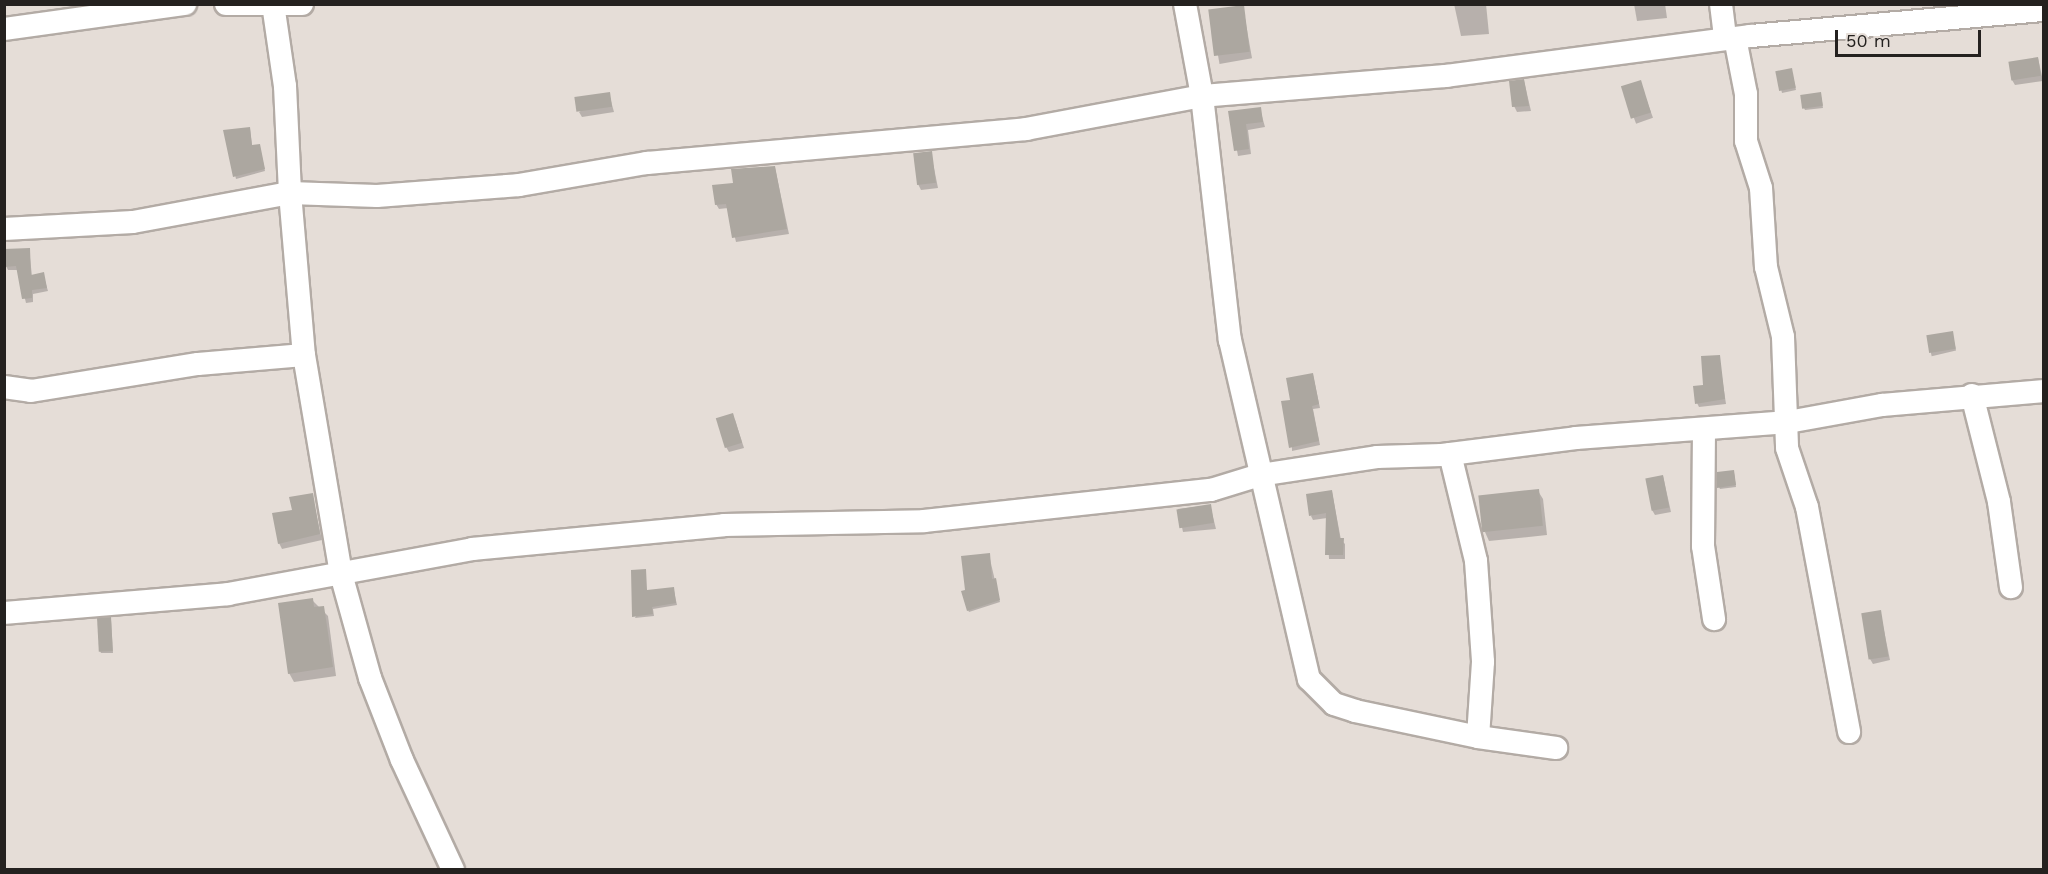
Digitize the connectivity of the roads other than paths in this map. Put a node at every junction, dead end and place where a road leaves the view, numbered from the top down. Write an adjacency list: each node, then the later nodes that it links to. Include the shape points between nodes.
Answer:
1 (185, 4): 8 (street)
2 (226, 4): 6 (street)
3 (302, 4): 6 (street)
4 (1185, 4): 10 (street)
5 (1721, 4): 9 (street)
6 (273, 5): 11 (street, via 285,86)
7 (2043, 10): 9 (street)
8 (4, 29)
9 (1730, 38): 10 (street, via 1446,76); 17 (street, via 1746,94 1746,141 1761,188 1766,267 1783,337)
10 (1202, 96): 11 (street, via 1026,129 647,163 519,185 377,196); 20 (street, via 1230,340)
11 (290, 194): 12 (street, via 133,222); 13 (street)
12 (4, 229)
13 (304, 355): 14 (street, via 198,364 31,391); 21 (street)
14 (4, 387)
15 (2043, 391): 16 (street)
16 (1972, 395): 17 (street, via 1882,405); 22 (street, via 1999,502)
17 (1788, 422): 18 (street); 25 (street, via 1787,448 1807,507)
18 (1704, 430): 19 (street, via 1576,438); 24 (street, via 1703,546)
19 (1450, 454): 20 (street, via 1377,458); 26 (street, via 1476,561 1483,672)
20 (1260, 475): 21 (street, via 1211,490 1159,496 924,521 724,525 472,549); 26 (street, via 1304,666 1318,692 1334,704 1355,711)
21 (341, 573): 23 (street, via 228,594); 28 (street, via 370,678 402,760)
22 (2011, 587)
23 (4, 613)
24 (1714, 619)
25 (1848, 732)
26 (1478, 737): 27 (street)
27 (1556, 748)
28 (453, 870)

